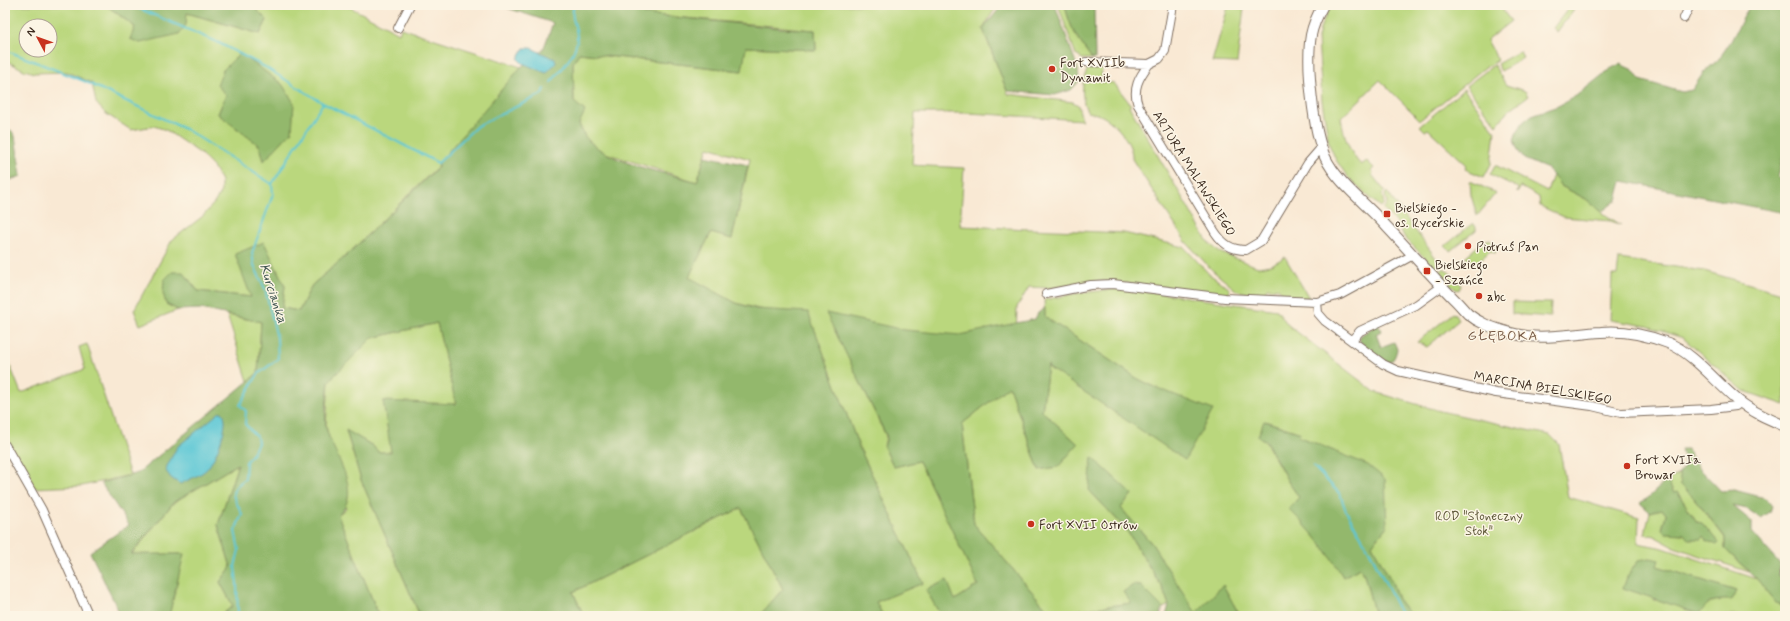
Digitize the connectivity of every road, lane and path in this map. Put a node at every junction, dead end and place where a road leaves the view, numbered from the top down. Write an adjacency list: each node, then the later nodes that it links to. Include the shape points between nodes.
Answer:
1 (410, 5): 6 (street)
2 (1173, 5): 8 (street, ARTURA MALAWSKIEGO, via 1163,55)
3 (1323, 5): 9 (street, via 1311,34 1310,47 1314,110)
4 (1690, 5): 5 (street)
5 (1684, 18)
6 (398, 28)
7 (1086, 62): 8 (street)
8 (1149, 64): 9 (street, ARTURA MALAWSKIEGO, via 1137,83 1138,106 1225,245 1246,250 1261,241 1308,163)
9 (1321, 148): 10 (street, via 1336,174)
10 (1413, 255): 11 (street); 13 (street, via 1340,295)
11 (1441, 287): 14 (street, via 1416,305 1360,330); 15 (street, via 1469,315 1481,323 1506,332 1546,338 1617,332 1642,335 1666,342 1684,352)
12 (1046, 294): 13 (street, via 1091,285 1113,284 1225,298)
13 (1317, 302): 14 (street, MARCINA BIELSKIEGO, via 1318,313 1325,321)
14 (1352, 340): 15 (street, MARCINA BIELSKIEGO, via 1382,364 1398,371 1521,398 1592,406 1621,413 1711,409 1736,406)
15 (1739, 402): 16 (street)
16 (1785, 426)
17 (5, 445): 18 (street, via 45,516)
18 (89, 616)

